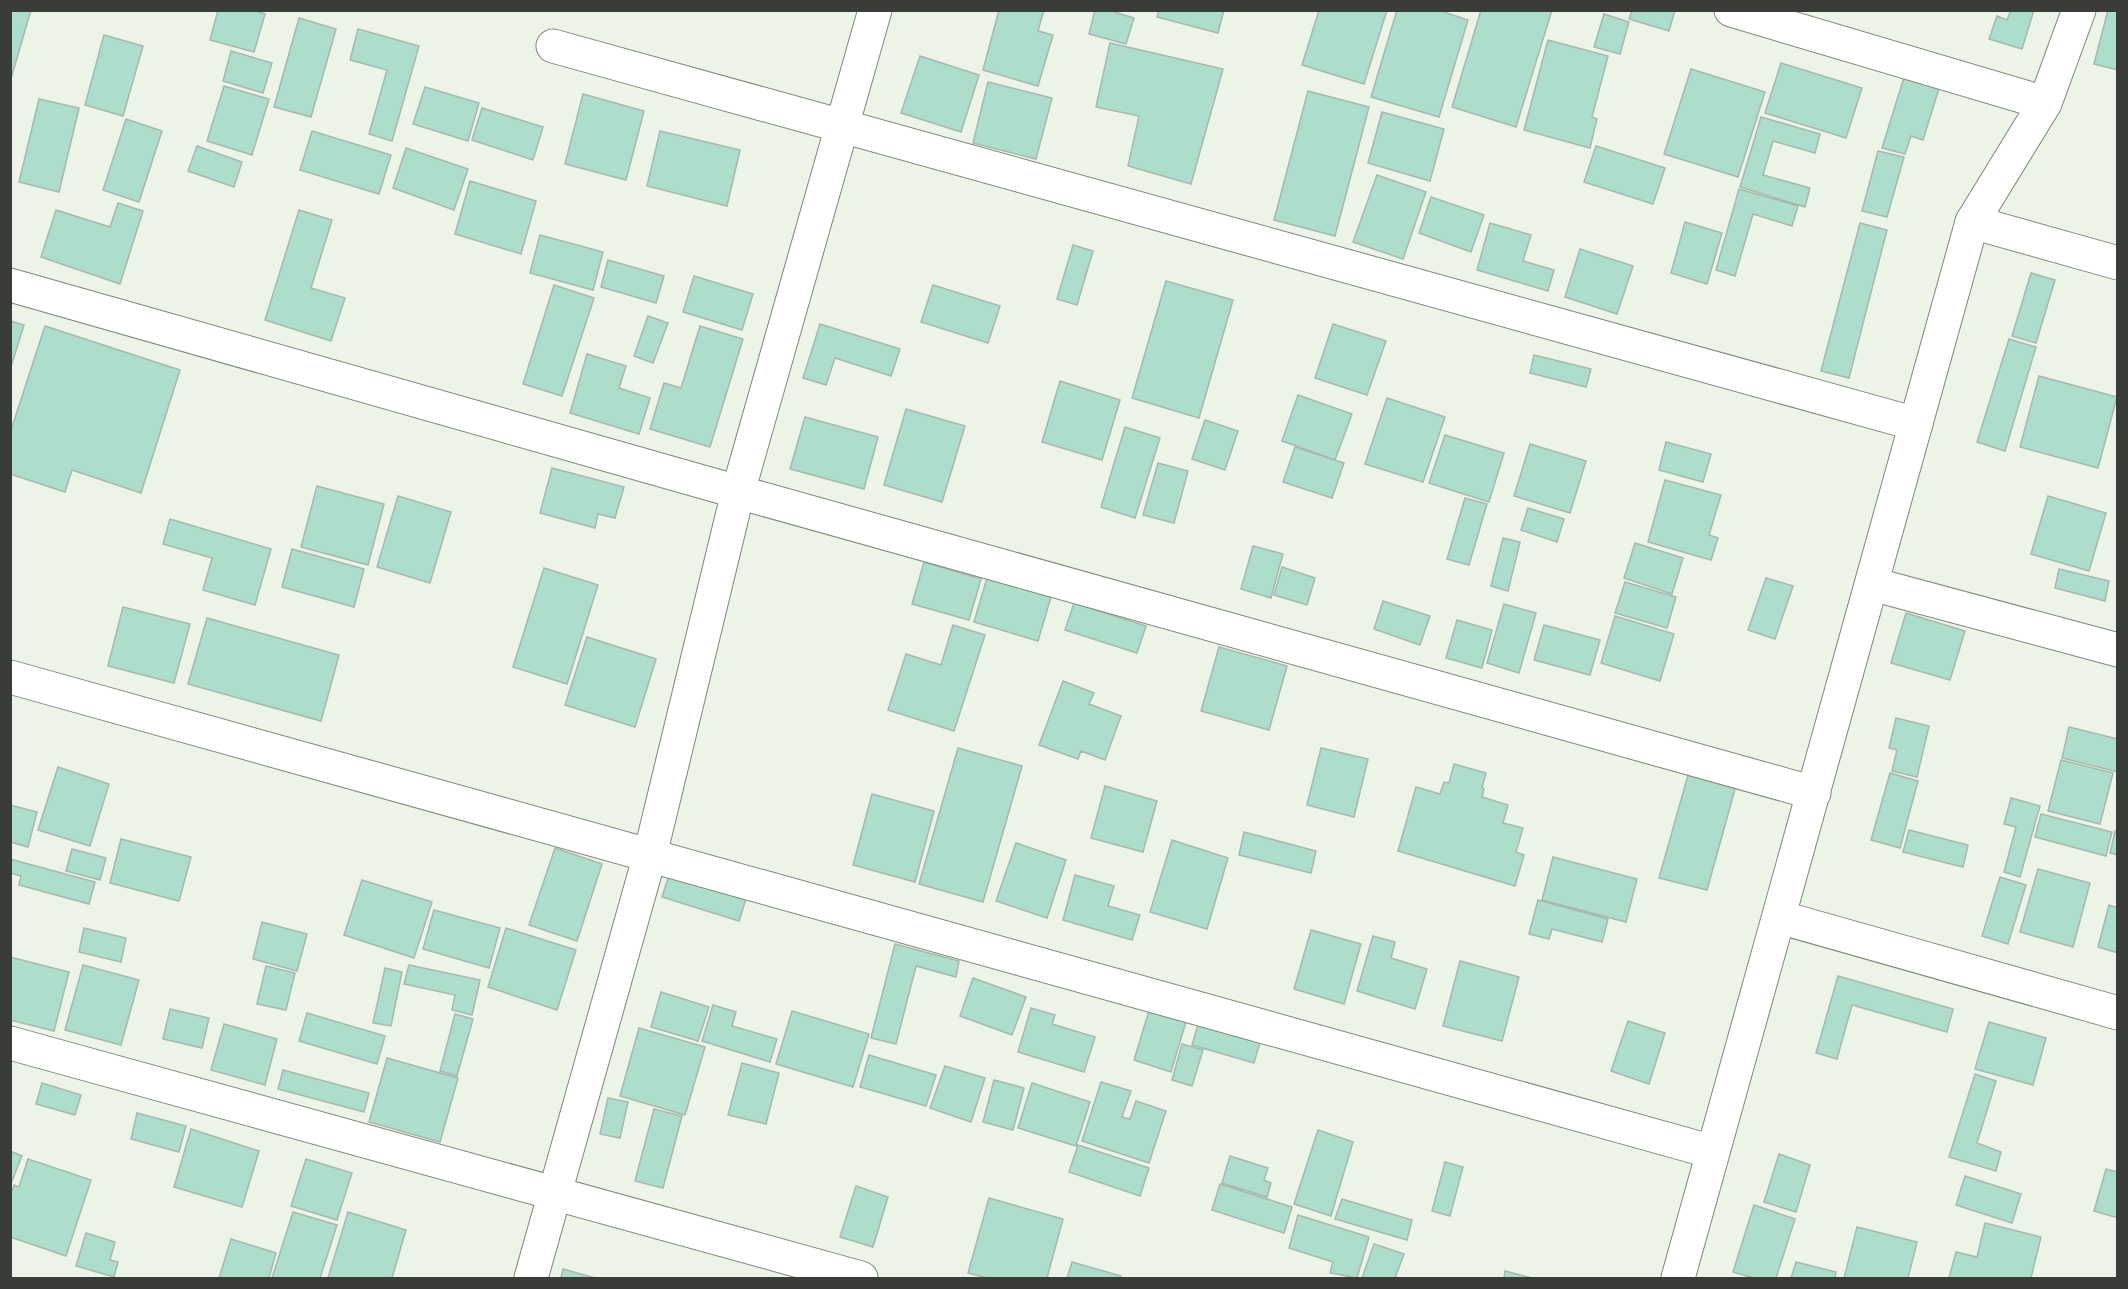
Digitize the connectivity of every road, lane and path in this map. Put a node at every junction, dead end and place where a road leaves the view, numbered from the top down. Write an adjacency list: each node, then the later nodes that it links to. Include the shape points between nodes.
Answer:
1 (875, 10): 6 (street)
2 (1731, 10): 5 (street)
3 (2079, 10): 5 (street)
4 (553, 46): 6 (street)
5 (2045, 103): 7 (street)
6 (842, 126): 10 (street); 11 (street)
7 (1972, 222): 8 (street); 10 (street)
8 (2118, 263)
9 (10, 285): 11 (street)
10 (1916, 424): 12 (street)
11 (738, 492): 15 (street); 16 (street)
12 (1872, 584): 13 (street); 15 (street)
13 (2118, 650)
14 (10, 677): 16 (street)
15 (1814, 793): 17 (street)
16 (650, 855): 20 (street); 21 (street)
17 (1779, 917): 18 (street); 20 (street)
18 (2118, 1013)
19 (10, 1043): 21 (street)
20 (1713, 1152): 24 (street)
21 (556, 1194): 22 (street); 23 (street)
22 (531, 1278)
23 (861, 1278)
24 (1681, 1278)

